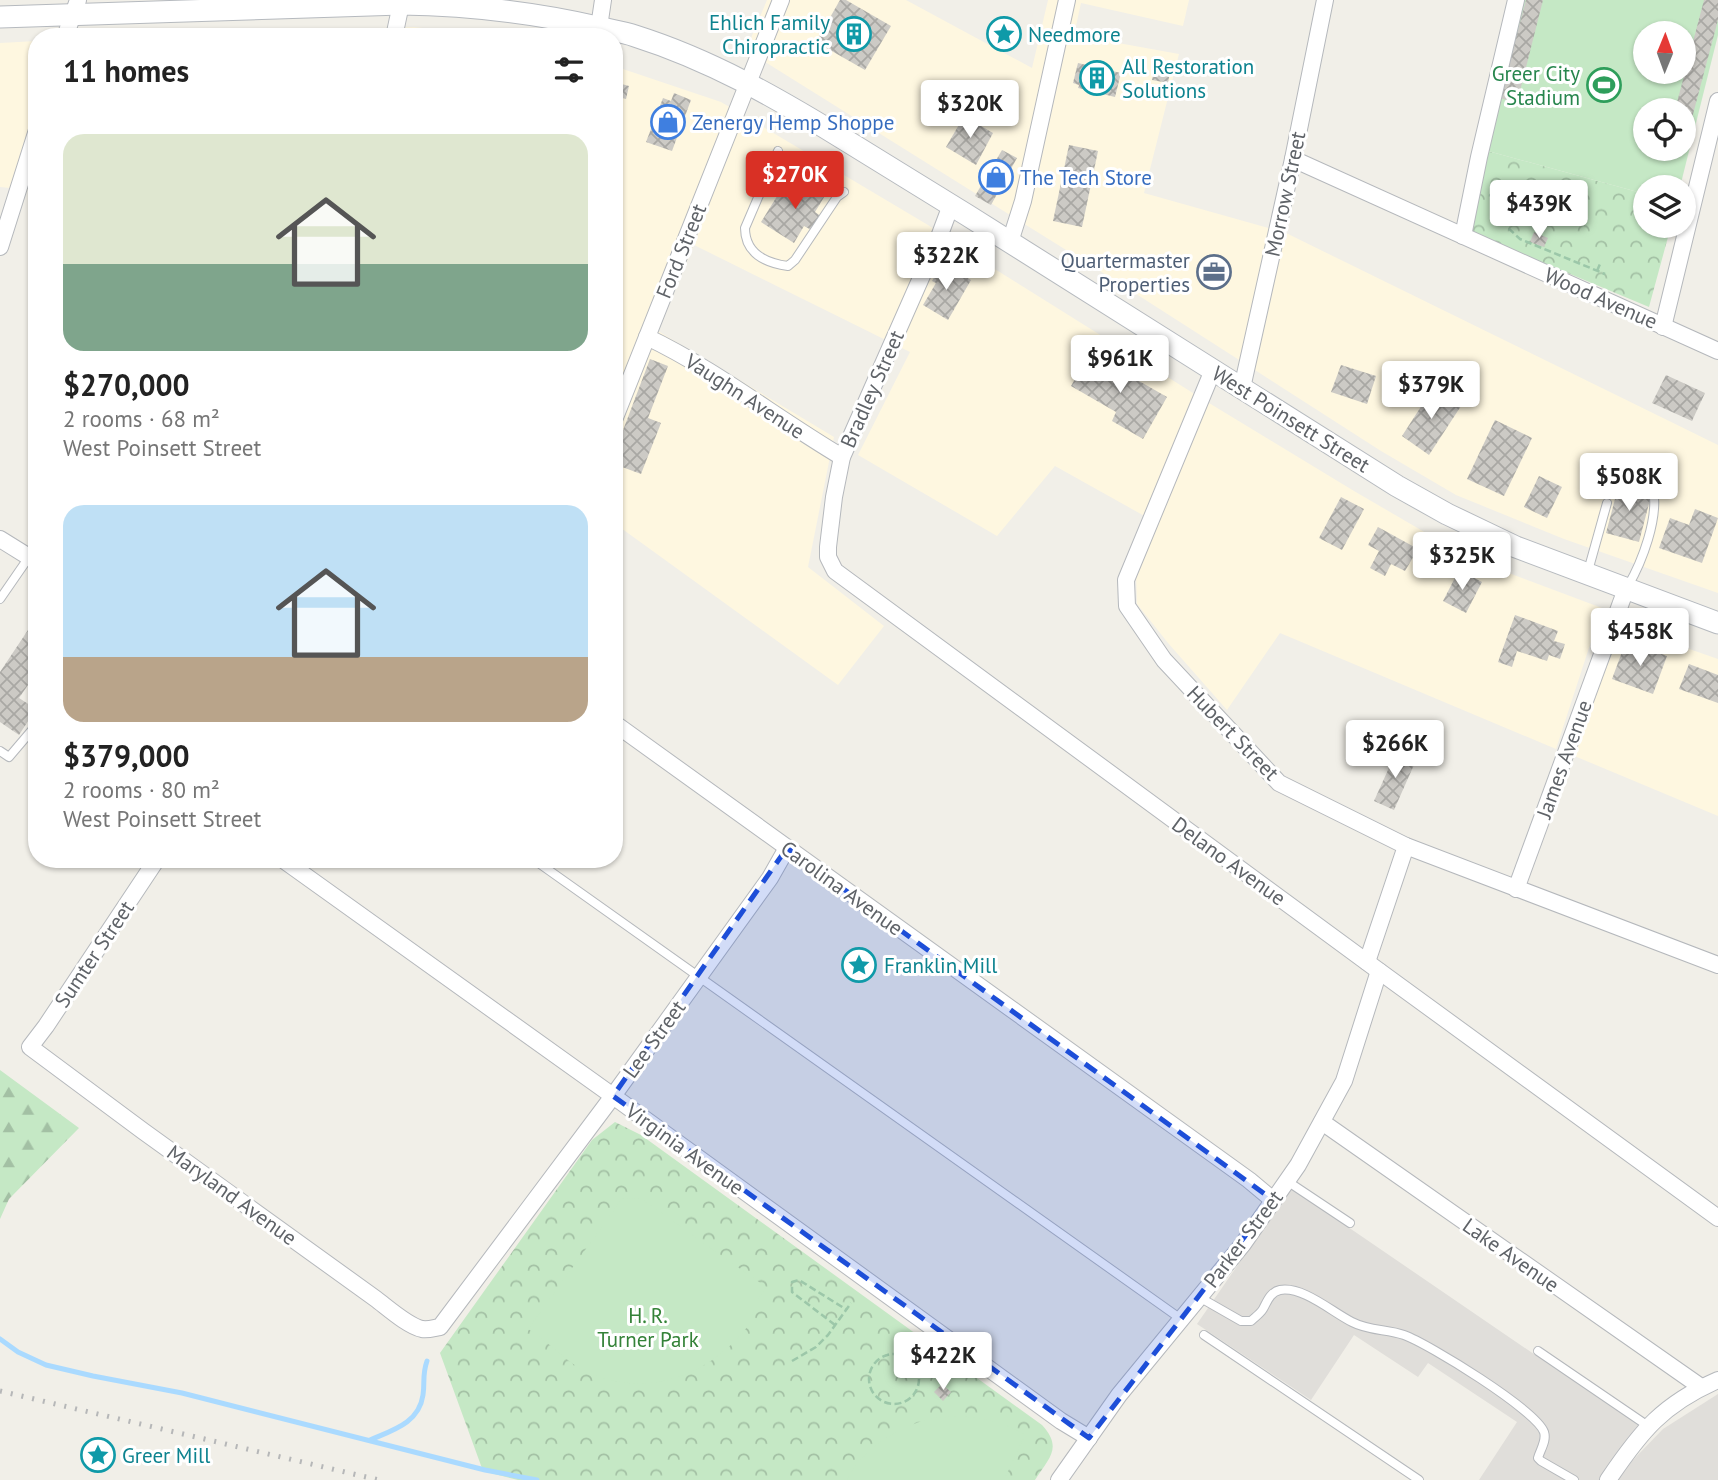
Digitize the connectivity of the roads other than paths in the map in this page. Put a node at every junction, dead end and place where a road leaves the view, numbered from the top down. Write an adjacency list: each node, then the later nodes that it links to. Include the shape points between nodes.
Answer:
1 (603, 0): 12 (street)
2 (781, 0): 17 (street, Ford Street)
3 (1067, 0): 25 (street)
4 (1325, 0): 21 (street, Morrow Street)
5 (1516, 0): 24 (street)
6 (352, 3): 7 (main road, West Poinsett Street); 8 (main road, West Poinsett Street)
7 (255, 4): 9 (main road, West Poinsett Street)
8 (401, 4): 12 (main road, West Poinsett Street, via 505,10); 14 (street)
9 (164, 6): 10 (main road, West Poinsett Street)
10 (75, 7): 11 (main road, West Poinsett Street); 13 (street)
11 (0, 17)
12 (599, 27): 15 (main road, West Poinsett Street)
13 (68, 28)
14 (396, 28)
15 (603, 28)
16 (623, 33): 17 (main road, West Poinsett Street)
17 (748, 82): 23 (main road, West Poinsett Street); 28 (street, Ford Street)
18 (1718, 101): 27 (street)
19 (778, 150): 22 (lane, via 744,228 749,246 759,257 788,266)
20 (28, 158): 26 (street)
21 (1293, 159): 24 (street, Wood Avenue); 31 (street, Morrow Street)
22 (844, 192)
23 (951, 205): 25 (main road, West Poinsett Street); 33 (street, Bradley Street)
24 (1463, 236): 27 (street, Wood Avenue)
25 (1010, 242): 30 (main road, West Poinsett Street)
26 (0, 247)
27 (1663, 327): 29 (street, Wood Avenue)
28 (647, 337): 32 (street, Ford Street); 33 (street, Vaughn Avenue)
29 (1718, 351)
30 (1213, 370): 31 (main road, West Poinsett Street); 46 (street, Hubert Street, via 1126,580 1127,606 1164,660 1279,783)
31 (1242, 388): 39 (main road, West Poinsett Street, via 1447,514)
32 (623, 395)
33 (842, 457): 53 (street, Delano Avenue, via 828,547 835,571)
34 (1613, 486): 40 (lane, via 1619,479 1638,480 1653,489 1655,499 1649,534)
35 (1607, 503): 39 (lane)
36 (0, 539): 37 (street)
37 (28, 557)
38 (28, 566): 41 (lane)
39 (1587, 574): 40 (main road, West Poinsett Street)
40 (1626, 589): 42 (main road, West Poinsett Street); 51 (street, James Avenue)
41 (0, 599)
42 (1718, 623)
43 (623, 730): 47 (street, Carolina Avenue)
44 (28, 735): 45 (lane, via 9,757)
45 (0, 751)
46 (1406, 846): 51 (street, Hubert Street); 53 (street, Parker Street)
47 (787, 848): 54 (street, Lee Street); 59 (street, Carolina Avenue)
48 (151, 868): 55 (street, Sumter Street)
49 (295, 868): 56 (street, Virginia Avenue)
50 (546, 868): 54 (lane)
51 (1516, 889): 52 (street, Hubert Street)
52 (1718, 965)
53 (1373, 967): 57 (street, Parker Street, via 1345,1082); 60 (street, Delano Avenue)
54 (699, 977): 56 (street, Lee Street); 63 (lane)
55 (30, 1047): 64 (street, Maryland Avenue, via 415,1326)
56 (613, 1096): 64 (street, Lee Street); 70 (street, Virginia Avenue)
57 (1322, 1122): 58 (street, Parker Street); 68 (street, Lake Avenue)
58 (1287, 1181): 59 (street, Parker Street); 61 (lane)
59 (1273, 1200): 62 (street, Parker Street)
60 (1718, 1218)
61 (1350, 1223)
62 (1199, 1297): 63 (street, Parker Street); 73 (lane, via 1241,1321 1251,1321 1275,1292 1301,1292 1354,1323 1403,1334 1432,1348 1534,1418 1545,1438 1538,1458)
63 (1181, 1319): 70 (street, Parker Street)
64 (440, 1327)
65 (1204, 1335): 72 (lane)
66 (1538, 1351): 69 (lane)
67 (1718, 1380): 68 (street)
68 (1700, 1387): 69 (street)
69 (1648, 1426): 74 (street)
70 (1089, 1438): 71 (street, Parker Street)
71 (1059, 1480)
72 (1419, 1480)
73 (1574, 1480)
74 (1608, 1480)

